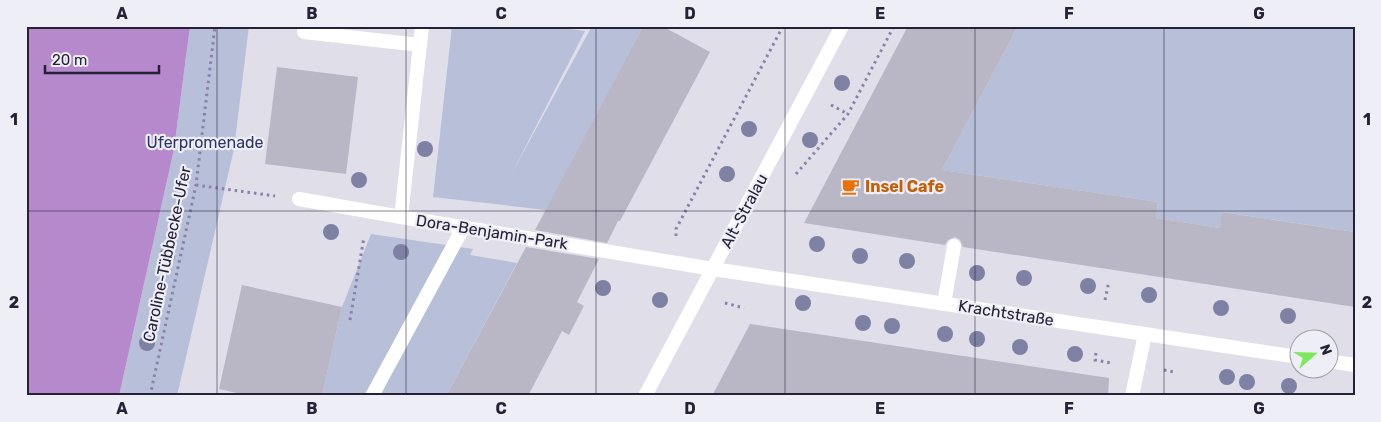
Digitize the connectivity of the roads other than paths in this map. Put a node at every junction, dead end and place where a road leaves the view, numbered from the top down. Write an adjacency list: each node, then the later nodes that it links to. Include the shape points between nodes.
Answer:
1 (422, 26): 4 (street, Dora-Benjamin-Park)
2 (842, 26): 9 (street, Alt-Stralau)
3 (304, 32): 4 (street)
4 (420, 45): 6 (street, Dora-Benjamin-Park)
5 (299, 200): 6 (street)
6 (401, 217): 7 (street, Dora-Benjamin-Park)
7 (463, 228): 9 (street, Dora-Benjamin-Park); 15 (street)
8 (954, 246): 10 (street)
9 (714, 269): 10 (street, Krachtstraße); 16 (street, Alt-Stralau)
10 (944, 304): 11 (street, Krachtstraße)
11 (1145, 334): 12 (street, Krachtstraße); 17 (street)
12 (1288, 355)
13 (1338, 362): 14 (street)
14 (1355, 365)
15 (372, 396)
16 (645, 396)
17 (1132, 396)

